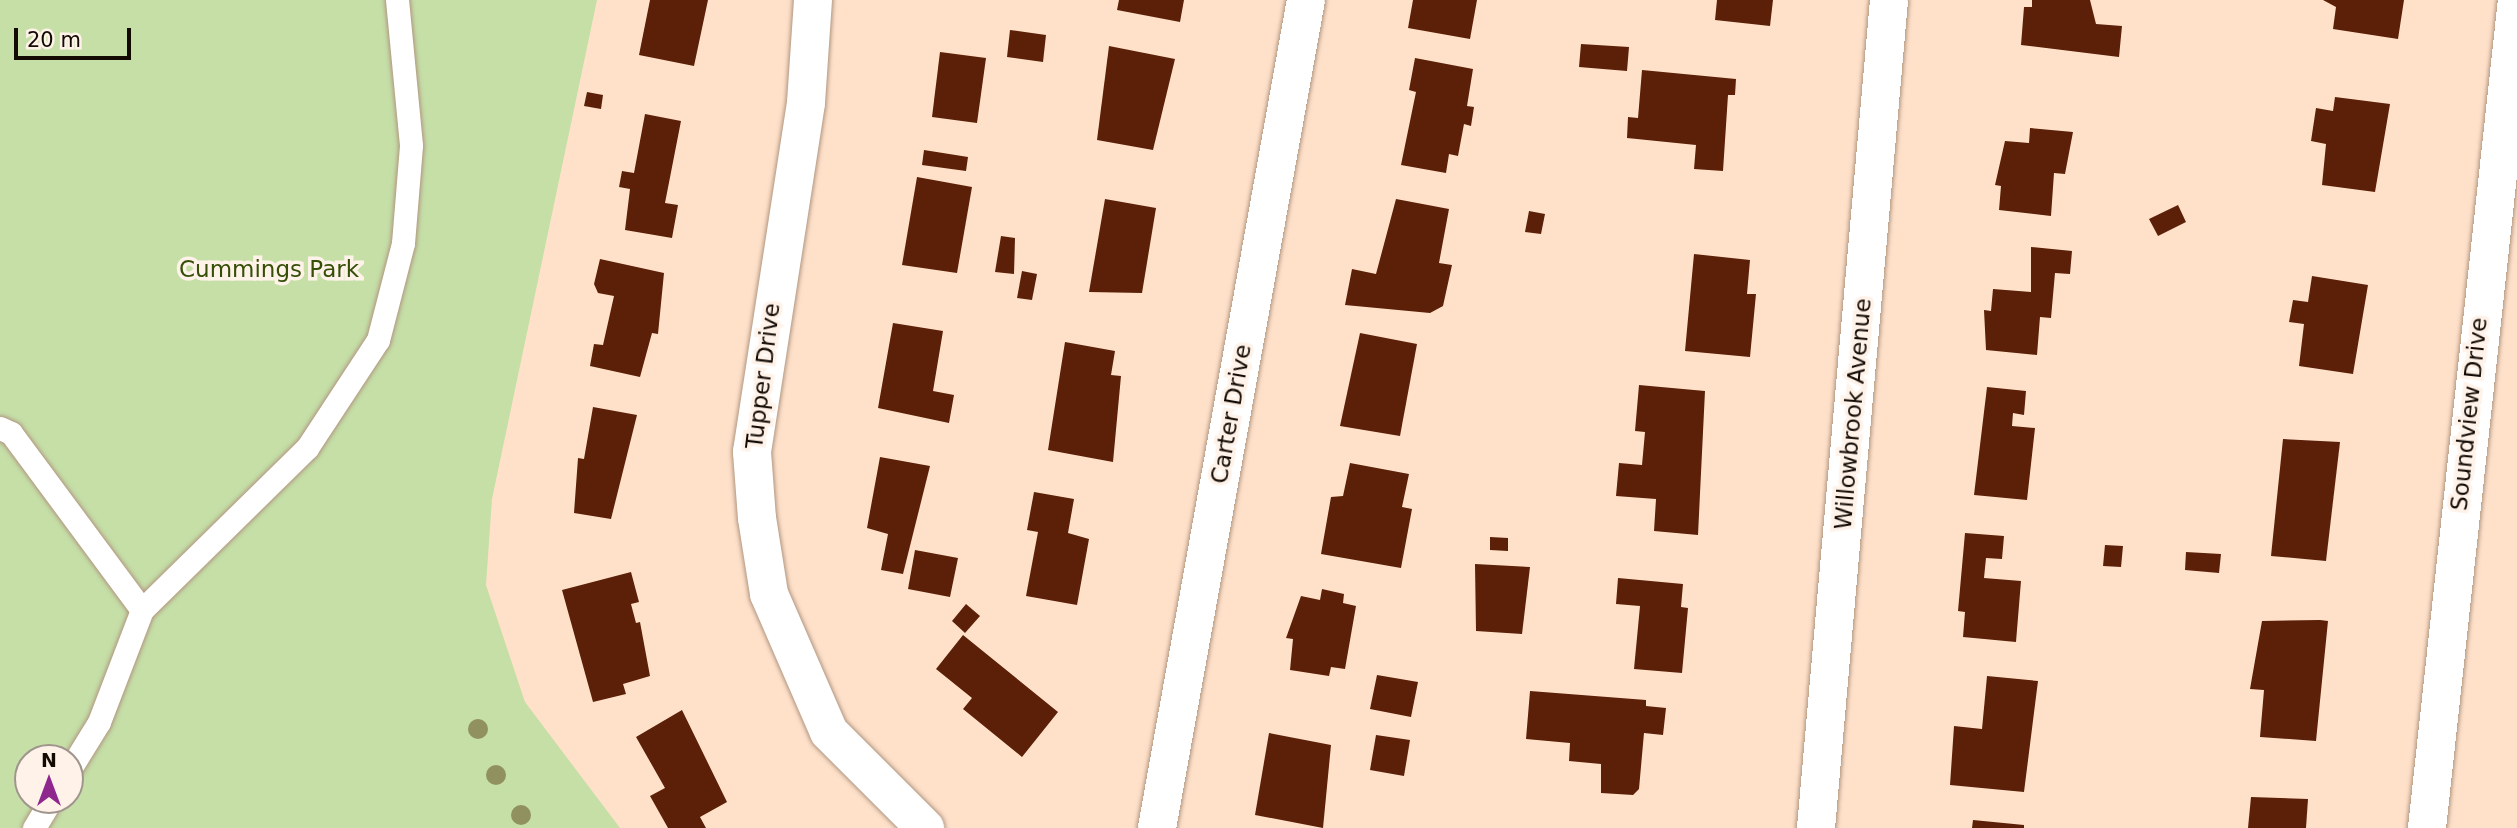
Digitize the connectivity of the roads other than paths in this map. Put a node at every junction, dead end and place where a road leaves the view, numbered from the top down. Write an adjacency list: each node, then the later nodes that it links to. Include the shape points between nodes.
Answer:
1 (397, 0): 7 (lane, via 411,145 403,243 378,340 307,448)
2 (813, 0): 9 (street, Tupper Drive, via 806,103 752,452 757,518 769,594 829,732)
3 (1306, 0): 10 (street, Carter Drive)
4 (1889, 0): 11 (street, Willowbrook Avenue)
5 (2517, 0): 12 (street, Soundview Drive)
6 (0, 428): 7 (lane, via 11,433)
7 (142, 610): 8 (lane, via 99,722)
8 (84, 746)
9 (925, 828)
10 (1157, 828)
11 (1816, 828)
12 (2427, 828)

